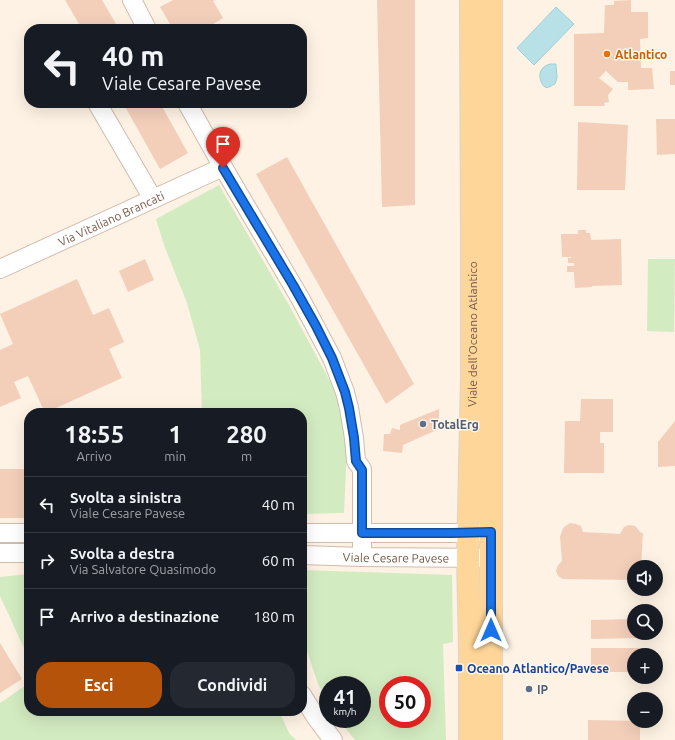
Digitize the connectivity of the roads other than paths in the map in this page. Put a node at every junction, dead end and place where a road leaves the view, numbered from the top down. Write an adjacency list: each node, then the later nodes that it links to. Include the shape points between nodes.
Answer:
1 (132, 0): 4 (street)
2 (471, 0): 10 (main road, Viale dell'Oceano Atlantico, via 472,362)
3 (491, 0): 11 (main road, Viale dell'Oceano Atlantico)
4 (144, 24)
5 (100, 108): 8 (street)
6 (190, 108): 7 (street)
7 (223, 168): 8 (street, Via Vitaliano Brancati); 15 (street, via 300,298 339,376 351,416 356,461 362,470)
8 (153, 199): 9 (street, Via Vitaliano Brancati)
9 (0, 269)
10 (468, 532): 11 (street, Viale Cesare Pavese); 15 (street, Viale Cesare Pavese); 20 (main road, Viale dell'Oceano Atlantico)
11 (491, 532): 21 (main road, Viale dell'Oceano Atlantico)
12 (0, 533): 13 (street)
13 (24, 533)
14 (307, 533): 15 (street, Viale Cesare Pavese)
15 (362, 533): 19 (street)
16 (0, 553): 17 (street)
17 (24, 553)
18 (307, 555): 19 (street, Viale Cesare Pavese)
19 (362, 557): 20 (street, Viale Cesare Pavese)
20 (468, 558): 21 (street, Viale Cesare Pavese); 24 (main road, Viale dell'Oceano Atlantico)
21 (490, 558): 25 (main road, Viale dell'Oceano Atlantico)
22 (307, 703): 23 (street)
23 (333, 740)
24 (470, 740)
25 (491, 740)

